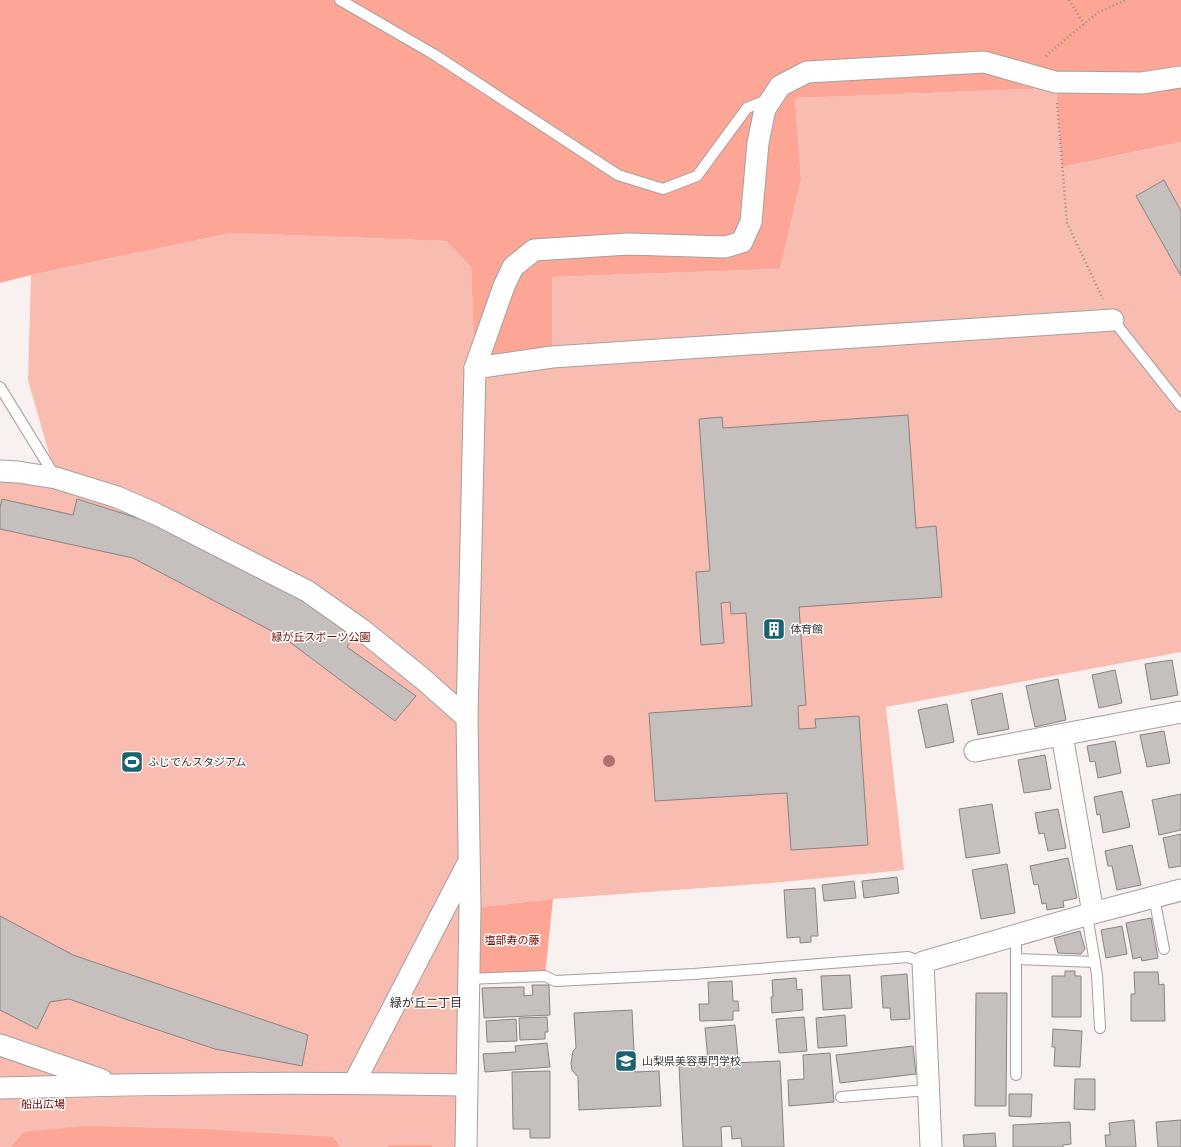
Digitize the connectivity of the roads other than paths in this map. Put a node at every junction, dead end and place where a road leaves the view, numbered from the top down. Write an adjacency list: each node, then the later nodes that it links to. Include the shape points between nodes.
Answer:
1 (340, 0): 3 (lane, via 435,55 618,175 663,189 697,176 747,108)
2 (1181, 77): 3 (street, via 1142,83 1055,82 984,62 807,72 780,86)
3 (772, 97): 5 (street, via 764,109 758,143 751,222 742,242 725,247 628,244 534,250 513,267)
4 (1113, 320): 5 (street, via 552,357); 7 (lane)
5 (475, 368): 11 (street)
6 (0, 387): 9 (lane)
7 (1181, 406)
8 (0, 471): 9 (street)
9 (56, 478): 11 (street, via 156,514 307,591 361,629)
10 (1181, 712): 12 (street)
11 (467, 718): 14 (street)
12 (1062, 735): 13 (street); 17 (street)
13 (975, 751)
14 (469, 862): 23 (street); 27 (street)
15 (1181, 890): 16 (street)
16 (1154, 897): 17 (street); 19 (lane)
17 (1090, 914): 18 (street); 22 (lane)
18 (1016, 936): 20 (lane); 21 (street)
19 (1164, 949)
20 (1016, 959): 22 (lane); 26 (lane)
21 (923, 962): 23 (lane, via 908,958 694,974 554,981 545,976); 31 (street)
22 (1095, 962): 24 (lane)
23 (468, 979): 29 (street)
24 (1100, 1028)
25 (0, 1046): 28 (street)
26 (1016, 1075)
27 (354, 1083): 28 (street); 29 (street)
28 (114, 1084): 30 (street)
29 (466, 1085): 33 (street)
30 (0, 1088)
31 (928, 1090): 32 (lane); 34 (street)
32 (841, 1097)
33 (466, 1147)
34 (931, 1147)

